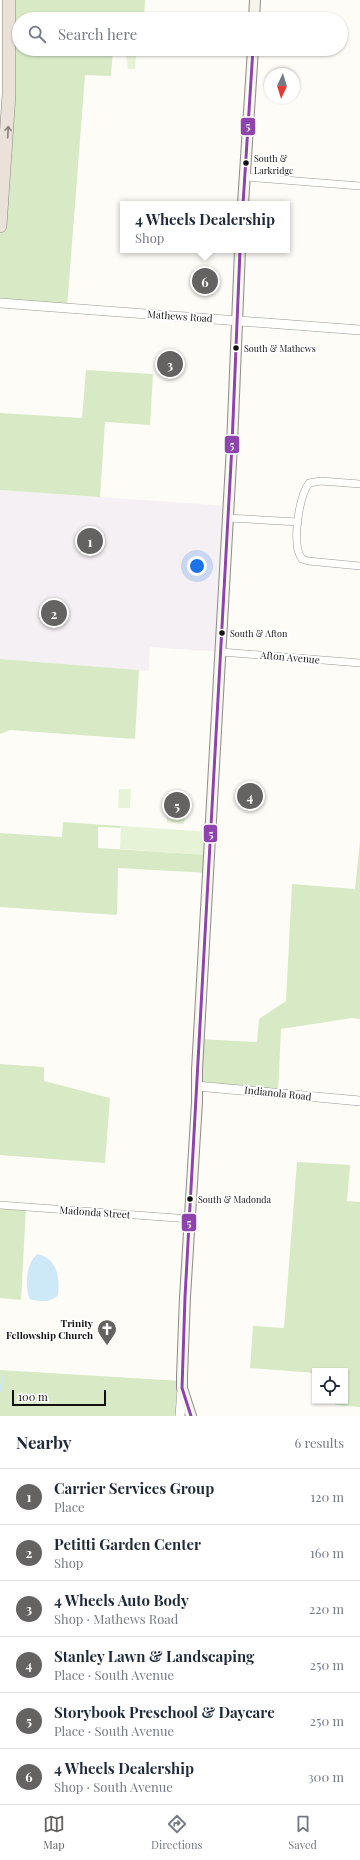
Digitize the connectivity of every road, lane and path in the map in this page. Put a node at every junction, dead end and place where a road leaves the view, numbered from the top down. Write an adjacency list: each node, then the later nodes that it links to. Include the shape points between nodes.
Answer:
1 (9, 0): 8 (highway, one-way to 1, via 9,100)
2 (255, 0): 3 (main road)
3 (254, 12)
4 (253, 56): 5 (main road)
5 (246, 177): 6 (street); 7 (main road)
6 (360, 186)
7 (243, 201)
8 (0, 226)
9 (240, 253): 11 (main road)
10 (0, 303): 11 (street, Mathews Road)
11 (237, 320): 12 (street, Mathews Road); 14 (main road)
12 (360, 330)
13 (360, 484): 15 (street, via 321,481 309,483 303,494)
14 (228, 518): 15 (street); 17 (main road)
15 (298, 522): 16 (street, via 298,547 302,559)
16 (360, 566)
17 (221, 652): 18 (street, Afton Avenue); 19 (main road)
18 (360, 663)
19 (197, 1086): 20 (street, Indianola Road); 22 (main road)
20 (360, 1101)
21 (0, 1205): 22 (street, Madonda Street)
22 (190, 1219): 23 (main road)
23 (182, 1388): 24 (street); 25 (main road)
24 (180, 1416)
25 (191, 1416)

